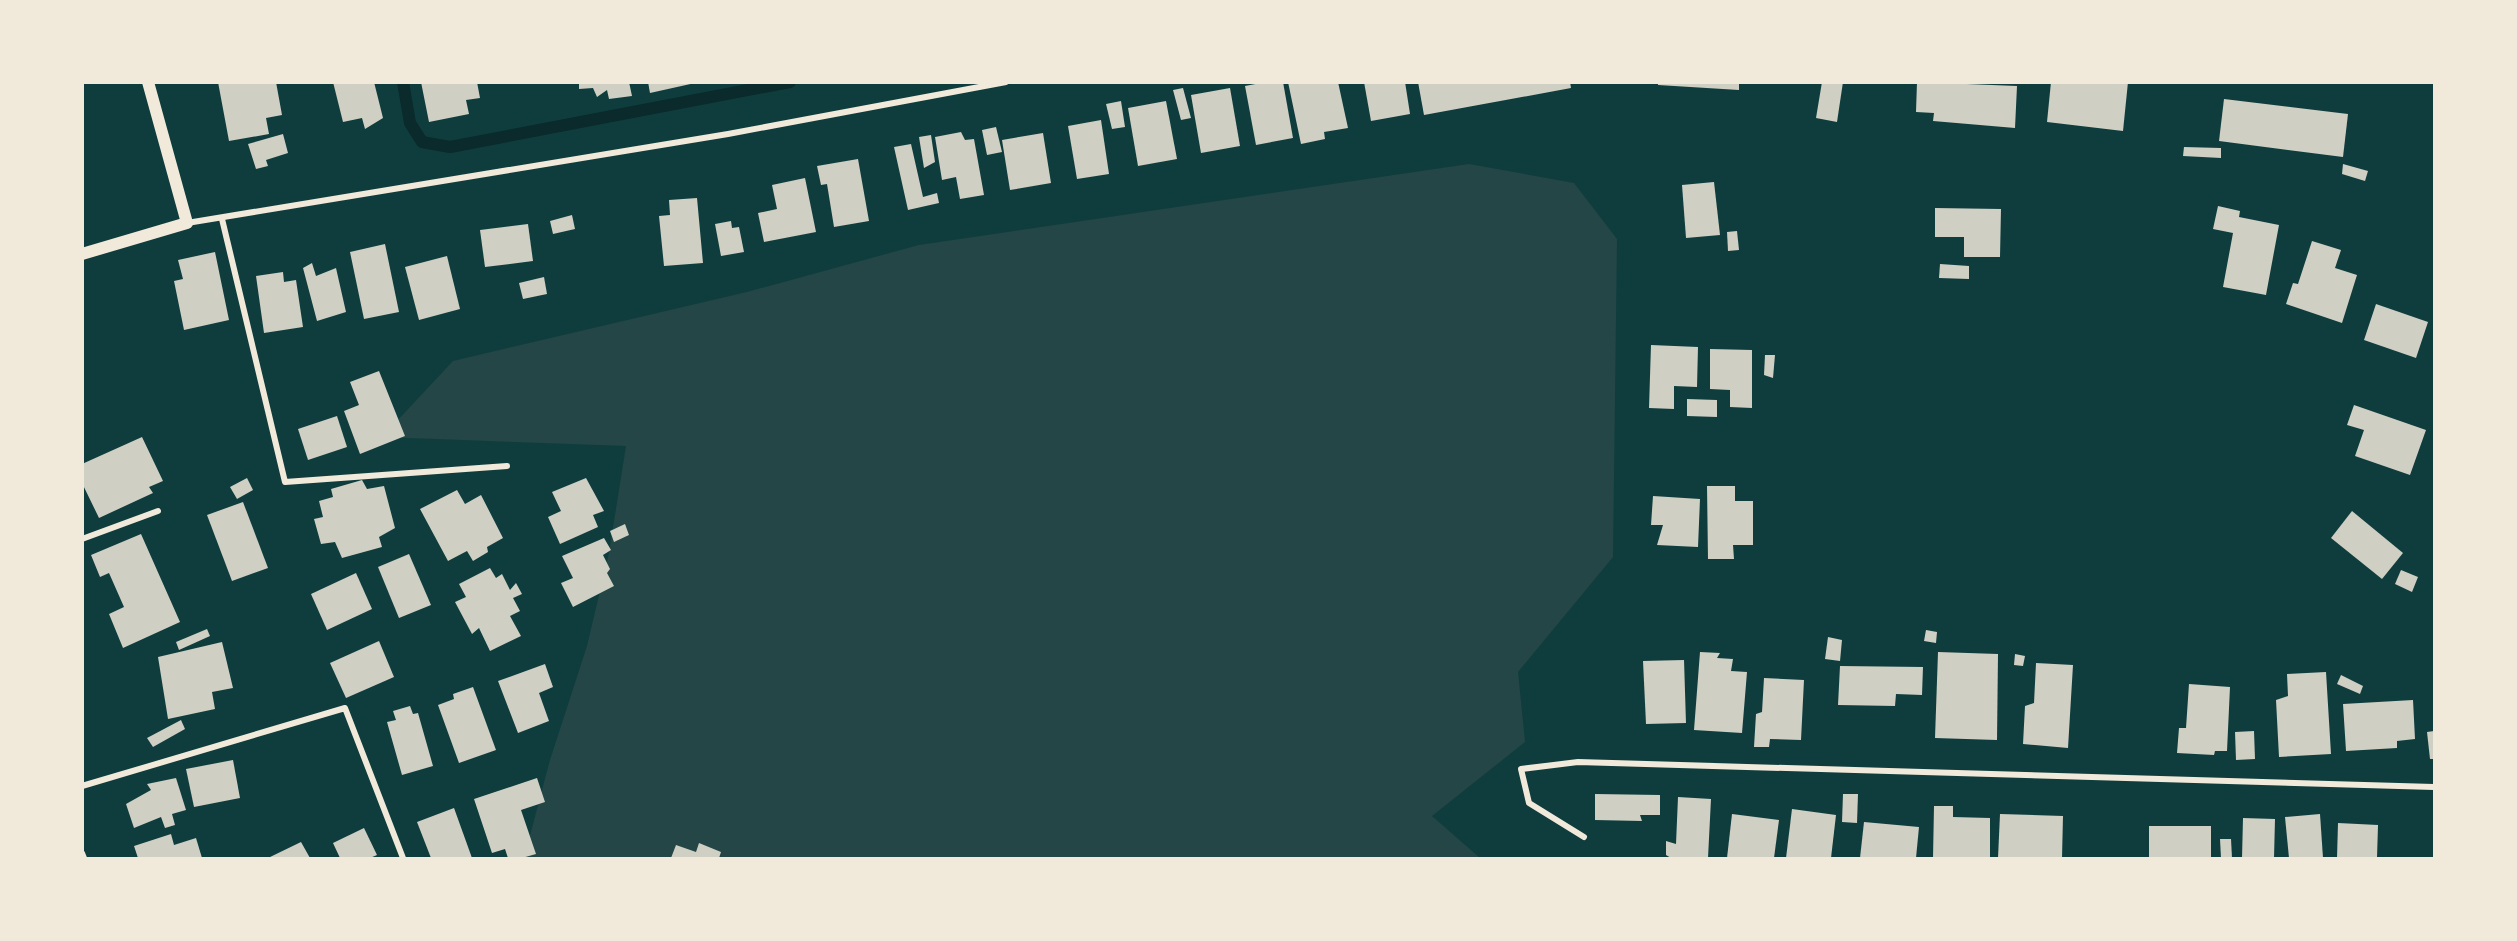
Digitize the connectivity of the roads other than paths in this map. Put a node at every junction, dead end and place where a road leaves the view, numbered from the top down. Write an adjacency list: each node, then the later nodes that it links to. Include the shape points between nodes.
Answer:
1 (148, 82): 4 (main road)
2 (1006, 82): 3 (street, via 728,134)
3 (222, 219): 4 (street); 6 (street, via 285,482)
4 (187, 223): 5 (main road)
5 (82, 254)
6 (507, 466)
7 (158, 511): 8 (street)
8 (82, 539)
9 (82, 786): 14 (street, via 345,708)
10 (2434, 787): 11 (street, via 1578,762 1521,769 1529,803)
11 (1584, 837)
12 (82, 853): 13 (street)
13 (84, 858)
14 (403, 858)

